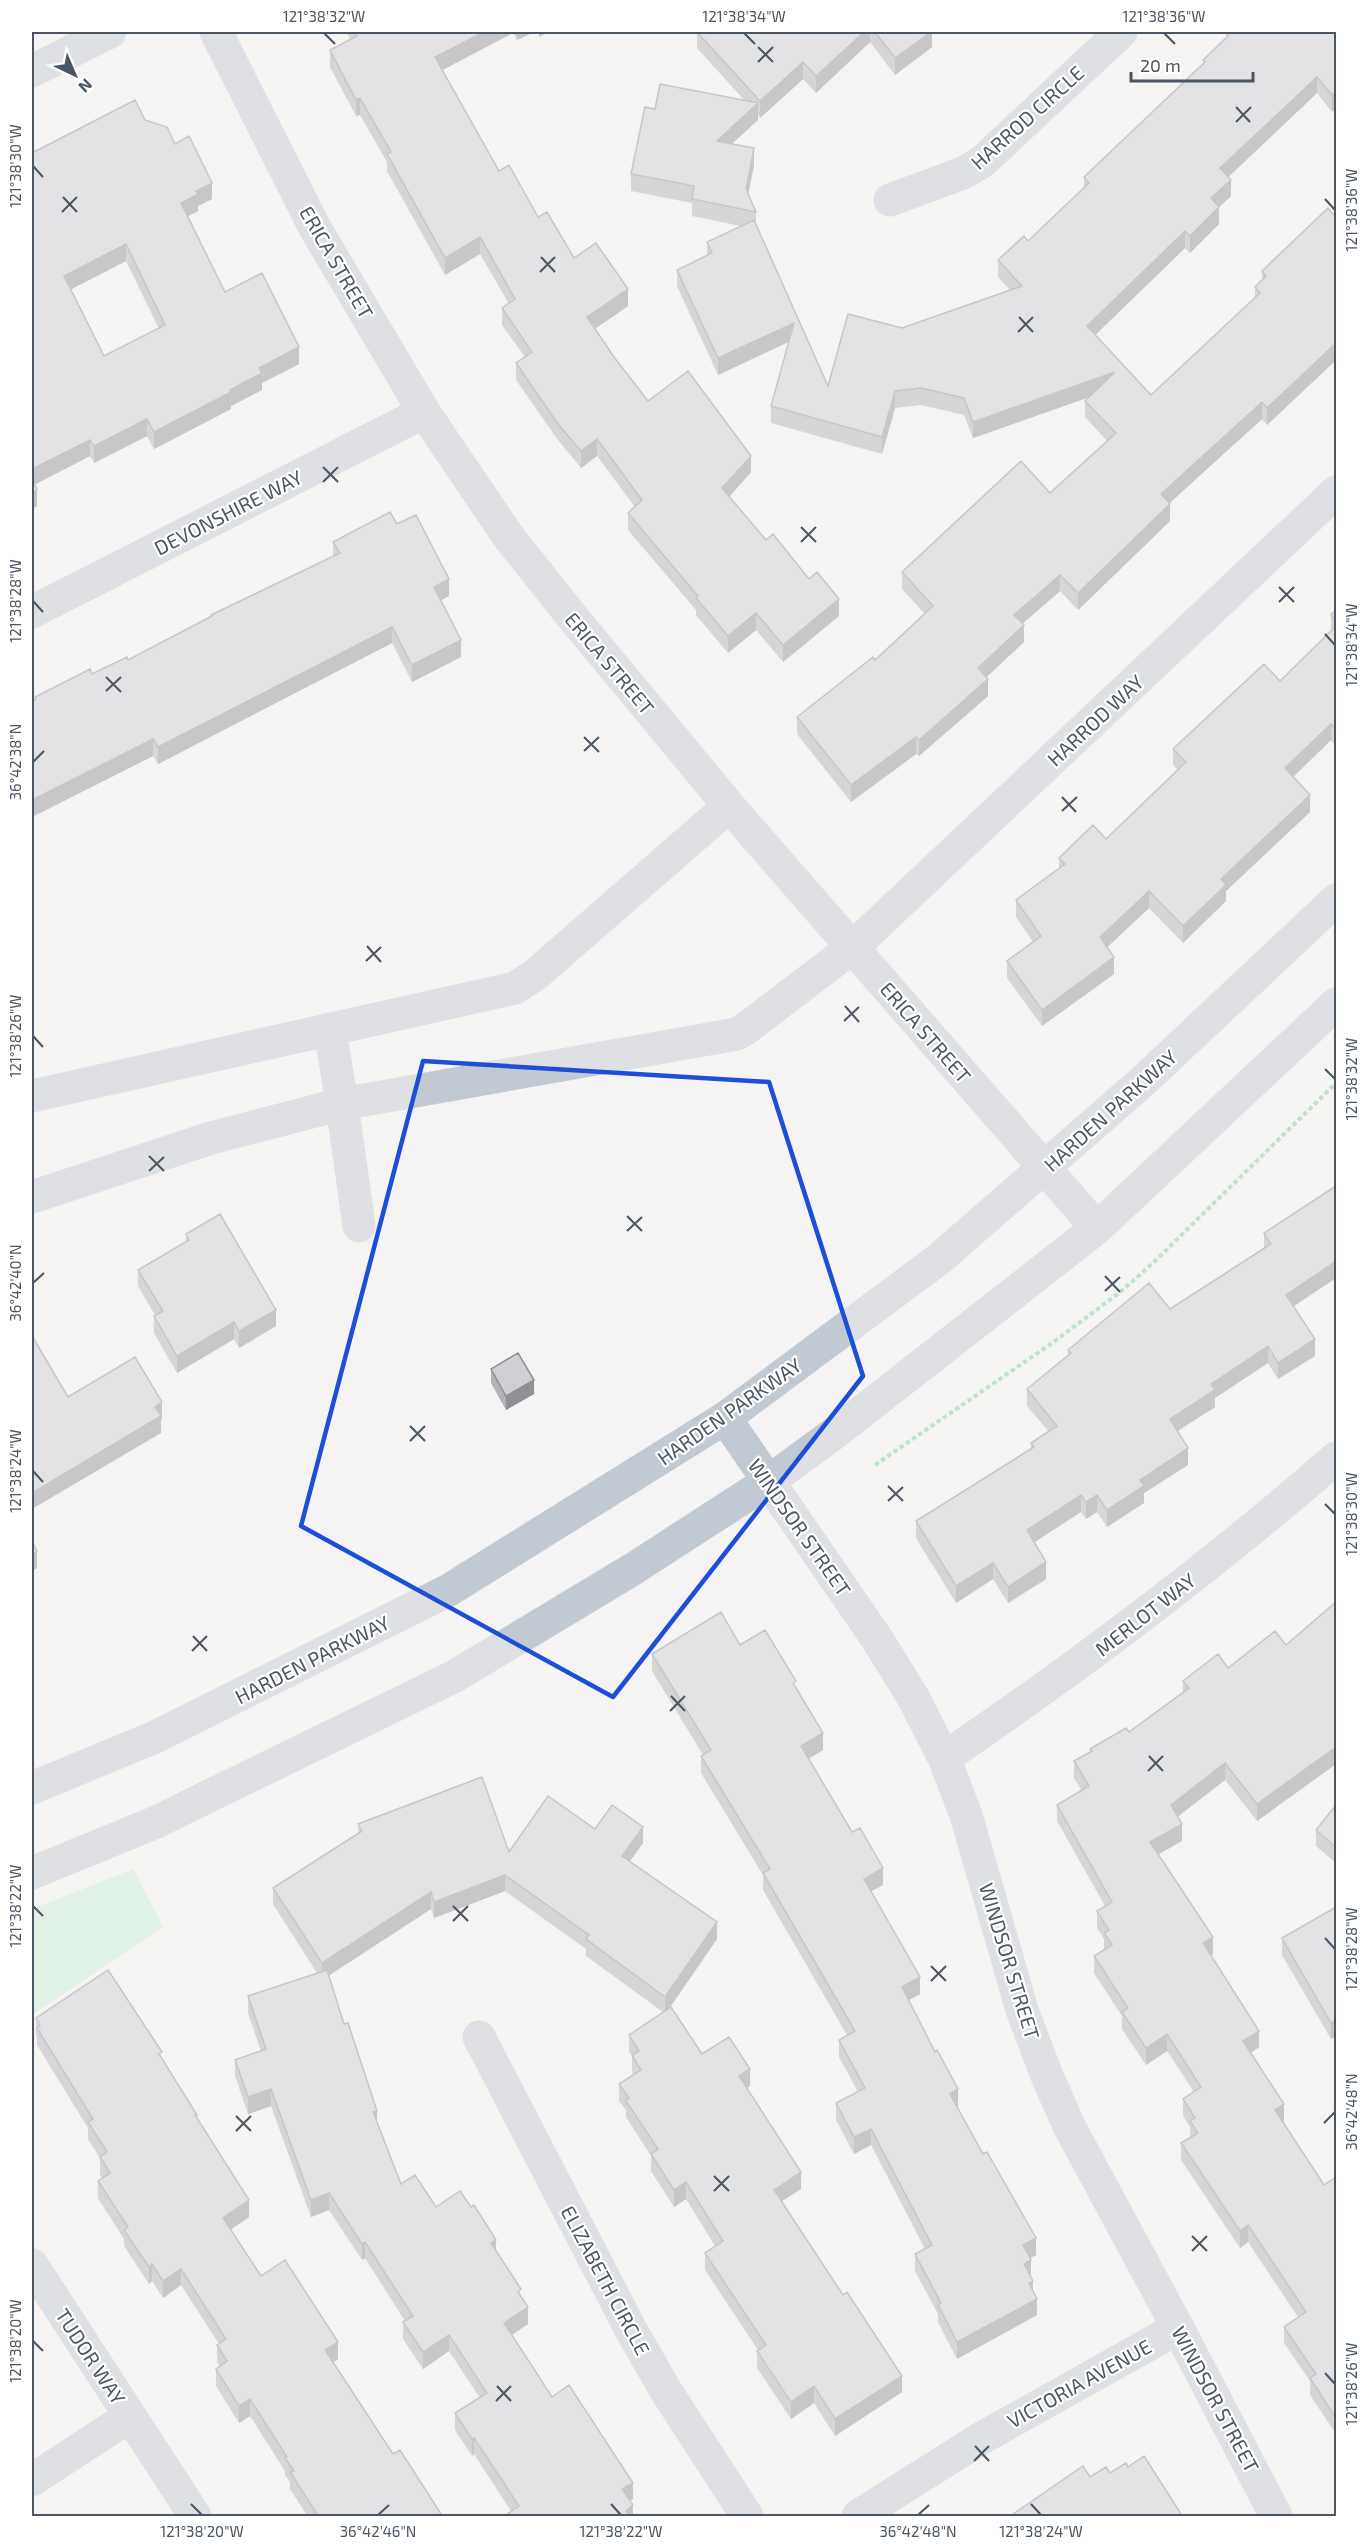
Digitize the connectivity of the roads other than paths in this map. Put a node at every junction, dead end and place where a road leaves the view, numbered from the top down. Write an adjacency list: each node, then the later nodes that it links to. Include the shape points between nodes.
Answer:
1 (110, 32): 4 (street)
2 (216, 32): 6 (street, ERICA STREET, via 315,228)
3 (1121, 32): 5 (street, HARROD CIRCLE, via 981,162 963,173)
4 (32, 71)
5 (890, 200)
6 (424, 412): 8 (street, DEVONSHIRE WAY); 9 (street, ERICA STREET, via 515,545)
7 (1336, 492): 11 (street, HARROD WAY)
8 (32, 612)
9 (729, 806): 11 (street, ERICA STREET); 13 (street, via 525,982)
10 (1336, 900): 16 (street, HARDEN PARKWAY)
11 (853, 947): 15 (street, HARROD WAY, via 737,1034); 16 (street, ERICA STREET)
12 (1336, 1004): 19 (street)
13 (330, 1029): 14 (street); 15 (street)
14 (32, 1096)
15 (342, 1104): 17 (street, HARROD WAY, via 211,1138); 18 (street)
16 (1045, 1168): 19 (street, ERICA STREET); 20 (street, HARDEN PARKWAY, via 939,1258)
17 (32, 1197)
18 (359, 1226)
19 (1097, 1228): 22 (street)
20 (725, 1418): 22 (street, WINDSOR STREET); 24 (street, HARDEN PARKWAY, via 449,1590 155,1737)
21 (1336, 1458): 23 (street, MERLOT WAY, via 1273,1513 1098,1651)
22 (769, 1481): 23 (street, WINDSOR STREET, via 877,1639); 25 (street, via 633,1569 455,1676 154,1823)
23 (944, 1758): 28 (street, WINDSOR STREET, via 966,1815 1022,2010 1047,2076 1069,2126)
24 (32, 1788)
25 (32, 1874)
26 (479, 2037): 32 (street, ELIZABETH CIRCLE, via 635,2337)
27 (32, 2265): 29 (street, TUDOR WAY)
28 (1178, 2328): 33 (street, VICTORIA AVENUE, via 980,2439); 34 (street, WINDSOR STREET)
29 (130, 2416): 30 (street, TUDOR WAY); 31 (street, TUDOR WAY)
30 (32, 2480)
31 (195, 2517)
32 (747, 2517)
33 (858, 2517)
34 (1276, 2517)

